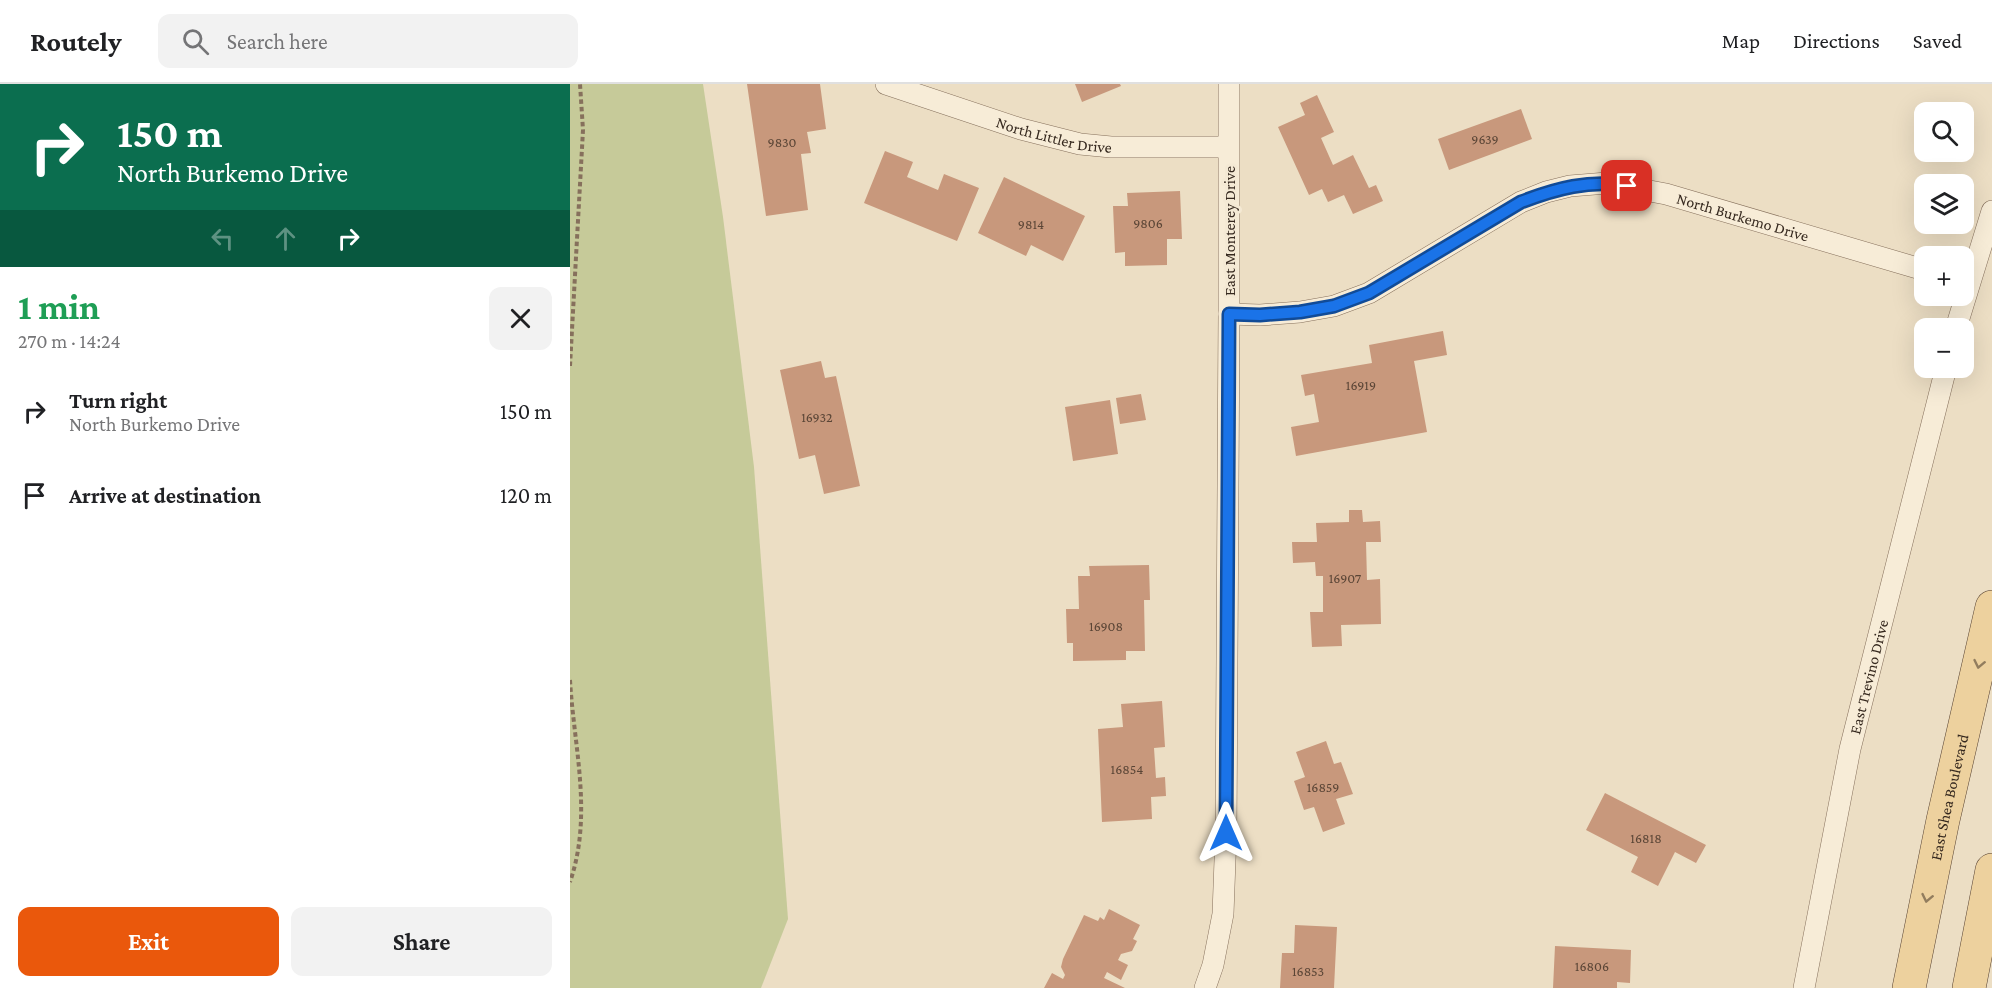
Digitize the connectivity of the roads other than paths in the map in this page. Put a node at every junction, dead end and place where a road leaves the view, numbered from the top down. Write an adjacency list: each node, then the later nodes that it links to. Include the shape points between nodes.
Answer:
1 (886, 84): 3 (street, North Littler Drive, via 1021,129 1080,144)
2 (1229, 84): 3 (street, East Monterey Drive)
3 (1228, 147): 7 (street, East Monterey Drive)
4 (1992, 211): 5 (street)
5 (1974, 263)
6 (1914, 267): 7 (street, North Burkemo Drive, via 1666,194 1607,183 1570,186 1521,202 1377,289 1334,306 1260,315)
7 (1229, 314): 11 (street, East Monterey Drive, via 1226,833 1223,902 1213,965)
8 (1943, 378): 12 (street, East Trevino Drive, via 1850,749)
9 (1992, 607): 13 (main road, East Shea Boulevard, one-way to 13)
10 (1992, 870): 14 (main road)
11 (1205, 988)
12 (1804, 988)
13 (1909, 988)
14 (1969, 988)

